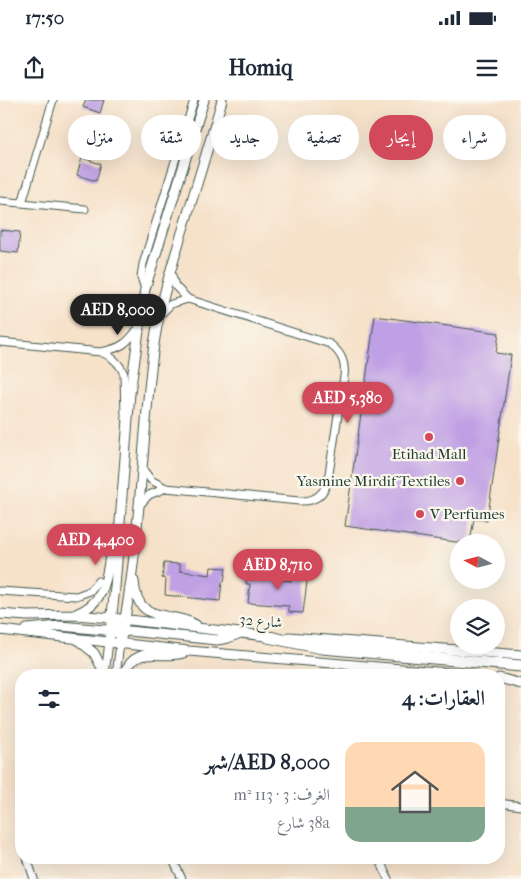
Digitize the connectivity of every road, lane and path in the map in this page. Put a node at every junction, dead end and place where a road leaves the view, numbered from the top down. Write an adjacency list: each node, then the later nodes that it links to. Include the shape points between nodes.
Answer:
1 (53, 100): 6 (street)
2 (194, 100): 9 (street, via 143,264 141,277)
3 (204, 100): 9 (street)
4 (222, 100): 8 (street)
5 (0, 201): 6 (street)
6 (22, 203): 7 (street)
7 (85, 209)
8 (171, 269): 10 (street, via 175,286); 11 (street)
9 (145, 289): 12 (street)
10 (188, 299): 11 (street, via 171,304); 17 (street, via 330,344 342,356 344,376 328,480 324,491 316,498 299,501)
11 (159, 317): 16 (street)
12 (139, 327): 14 (street, via 126,343); 15 (street)
13 (0, 342): 14 (street)
14 (101, 352): 15 (street, via 122,368)
15 (128, 426): 19 (street)
16 (141, 466): 17 (street, via 151,480); 18 (street)
17 (166, 488): 18 (street, via 149,495)
18 (137, 509): 20 (street)
19 (119, 523): 24 (street, via 103,591 88,608); 26 (street)
20 (133, 558): 27 (street); 29 (street, via 135,590 145,608 156,615 186,620)
21 (98, 581): 22 (street, via 90,591 76,596)
22 (0, 592)
23 (0, 614): 25 (street, شارع 32)
24 (75, 614): 25 (street, شارع 32); 26 (street, شارع 32)
25 (18, 616): 28 (street)
26 (112, 618): 27 (street, شارع 32); 30 (street)
27 (126, 619): 29 (street, شارع 32); 30 (street); 32 (street)
28 (0, 620)
29 (200, 628): 33 (street, شارع 32)
30 (110, 629): 31 (street, via 60,626); 36 (street)
31 (4, 631): 35 (street)
32 (123, 632): 33 (street, via 217,640); 36 (street); 37 (street)
33 (238, 634): 34 (street, شارع 32)
34 (268, 637): 39 (street, شارع 32); 41 (highway, via 308,646)
35 (76, 638): 36 (street); 42 (street, via 89,647)
36 (109, 642): 37 (street); 43 (street)
37 (120, 644): 38 (street); 44 (street)
38 (188, 650): 40 (street); 45 (street, via 173,655 142,655)
39 (521, 655)
40 (346, 664): 46 (street); 47 (street)
41 (521, 666)
42 (102, 669)
43 (106, 669)
44 (117, 669)
45 (127, 669)
46 (354, 669)
47 (409, 669)
48 (505, 679): 49 (street)
49 (521, 682)
50 (505, 804): 51 (street)
51 (521, 806)
52 (29, 864): 55 (street)
53 (175, 864): 56 (street)
54 (382, 864): 57 (street)
55 (34, 879)
56 (182, 879)
57 (388, 879)

